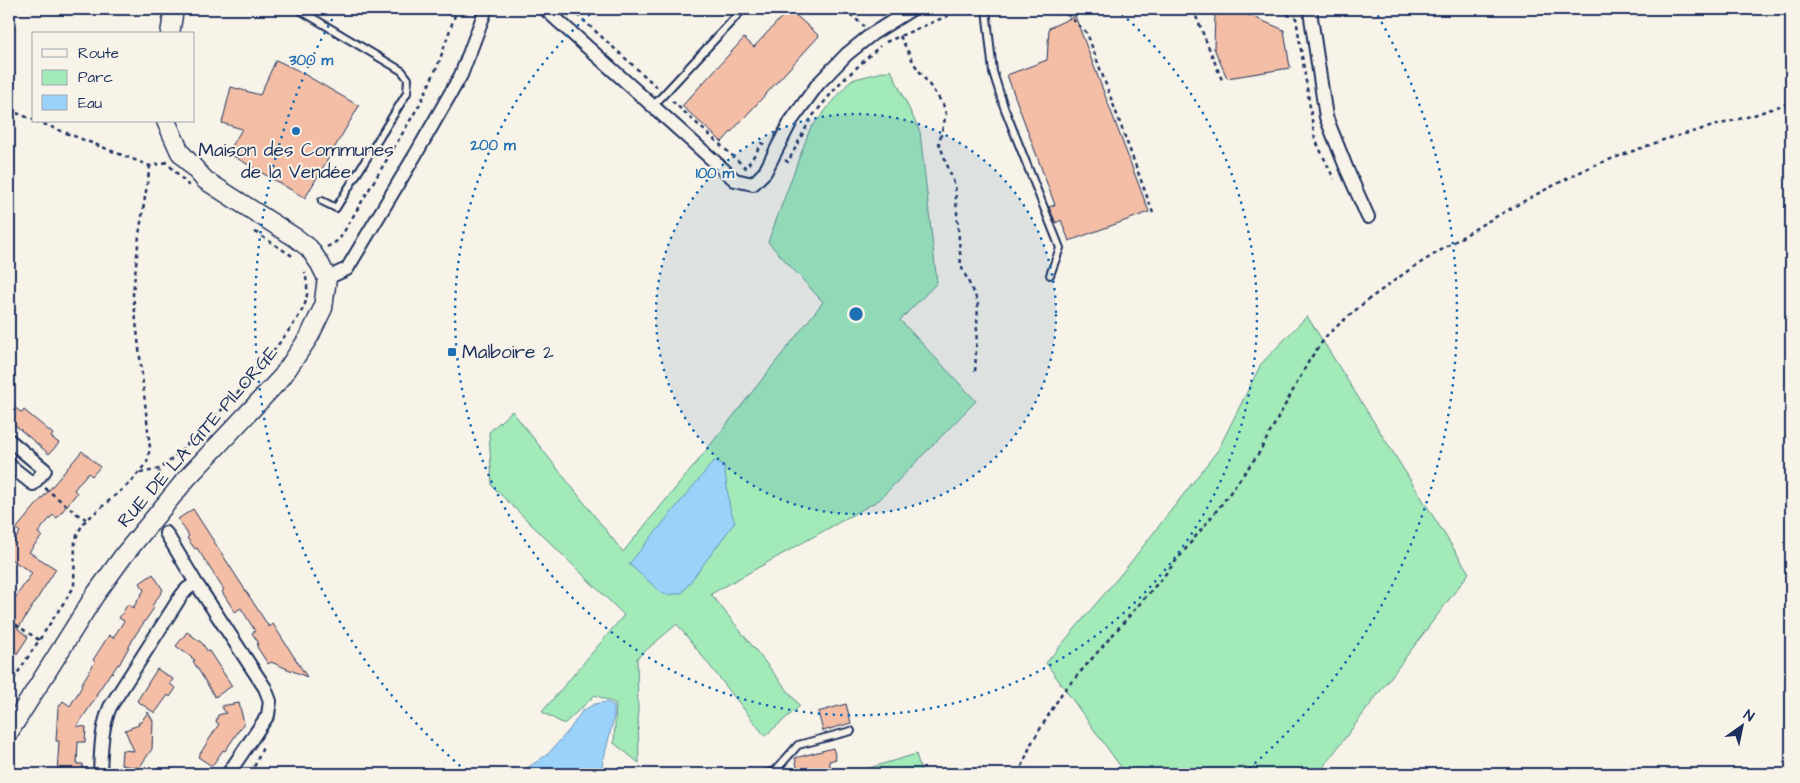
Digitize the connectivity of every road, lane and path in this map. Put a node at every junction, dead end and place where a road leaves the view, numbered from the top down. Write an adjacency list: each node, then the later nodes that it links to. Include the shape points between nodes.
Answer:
1 (174, 9): 17 (street)
2 (298, 9): 32 (lane, via 402,71 408,79 407,93 336,208)
3 (457, 9): 36 (path, via 421,102 353,219 339,240 326,248)
4 (486, 9): 39 (street, via 461,75 418,152 346,269)
5 (545, 9): 23 (street)
6 (571, 9): 21 (path)
7 (742, 9): 21 (lane)
8 (844, 9): 18 (path)
9 (912, 9): 18 (street)
10 (964, 9): 19 (path)
11 (986, 9): 38 (lane, via 993,72 1060,248)
12 (1051, 9): 33 (path, via 1068,15 1087,33)
13 (1193, 9): 20 (path)
14 (1272, 9): 30 (path, via 1296,18 1315,139)
15 (1297, 9): 16 (street)
16 (1313, 10): 34 (street, via 1326,118)
17 (170, 32)
18 (872, 34): 28 (street, via 818,84 791,120)
19 (900, 35): 28 (path, via 883,43 840,83 811,118 788,162); 40 (path, via 946,114 939,143 955,186 961,266 978,302)
20 (1222, 80)
21 (664, 94): 23 (lane); 28 (path, via 746,168 762,143)
22 (1791, 102): 57 (path, via 1666,139 1592,166 1535,195 1408,270 1328,334 1310,359 1259,453 1163,577 1062,693 1031,744)
23 (654, 105): 28 (street, via 735,180 753,184 765,172)
24 (9, 110): 25 (path)
25 (32, 120)
26 (38, 122): 29 (path)
27 (166, 122): 36 (street, via 180,152 205,180 296,238)
28 (775, 153)
29 (150, 166): 31 (path, via 167,162); 43 (path, via 133,294 150,448 147,462)
30 (1334, 179)
31 (191, 188)
32 (322, 201)
33 (1153, 213)
34 (1368, 217)
35 (249, 228): 36 (path)
36 (303, 254): 39 (street, via 320,264)
37 (302, 266): 43 (path, via 306,272 305,304 273,352 241,391 171,460 160,469)
38 (1050, 275)
39 (327, 278): 52 (street, RUE DE LA GITE PILORGE, via 323,308 282,377 187,478 124,555 95,595)
40 (975, 375)
41 (9, 440): 44 (street, via 45,470)
42 (9, 465): 44 (street, via 33,484)
43 (138, 474): 45 (path)
44 (36, 481): 45 (path)
45 (86, 519): 49 (path, via 75,540 74,587)
46 (166, 533): 47 (street)
47 (196, 583): 54 (street, via 181,596 110,707 101,739); 55 (street, via 265,688 270,701 268,715)
48 (9, 620): 49 (path)
49 (39, 640): 50 (path)
50 (9, 686)
51 (851, 731): 53 (lane, via 798,745)
52 (9, 732)
53 (776, 772): 56 (lane)
54 (100, 774)
55 (228, 774)
56 (765, 774)
57 (1019, 774)

